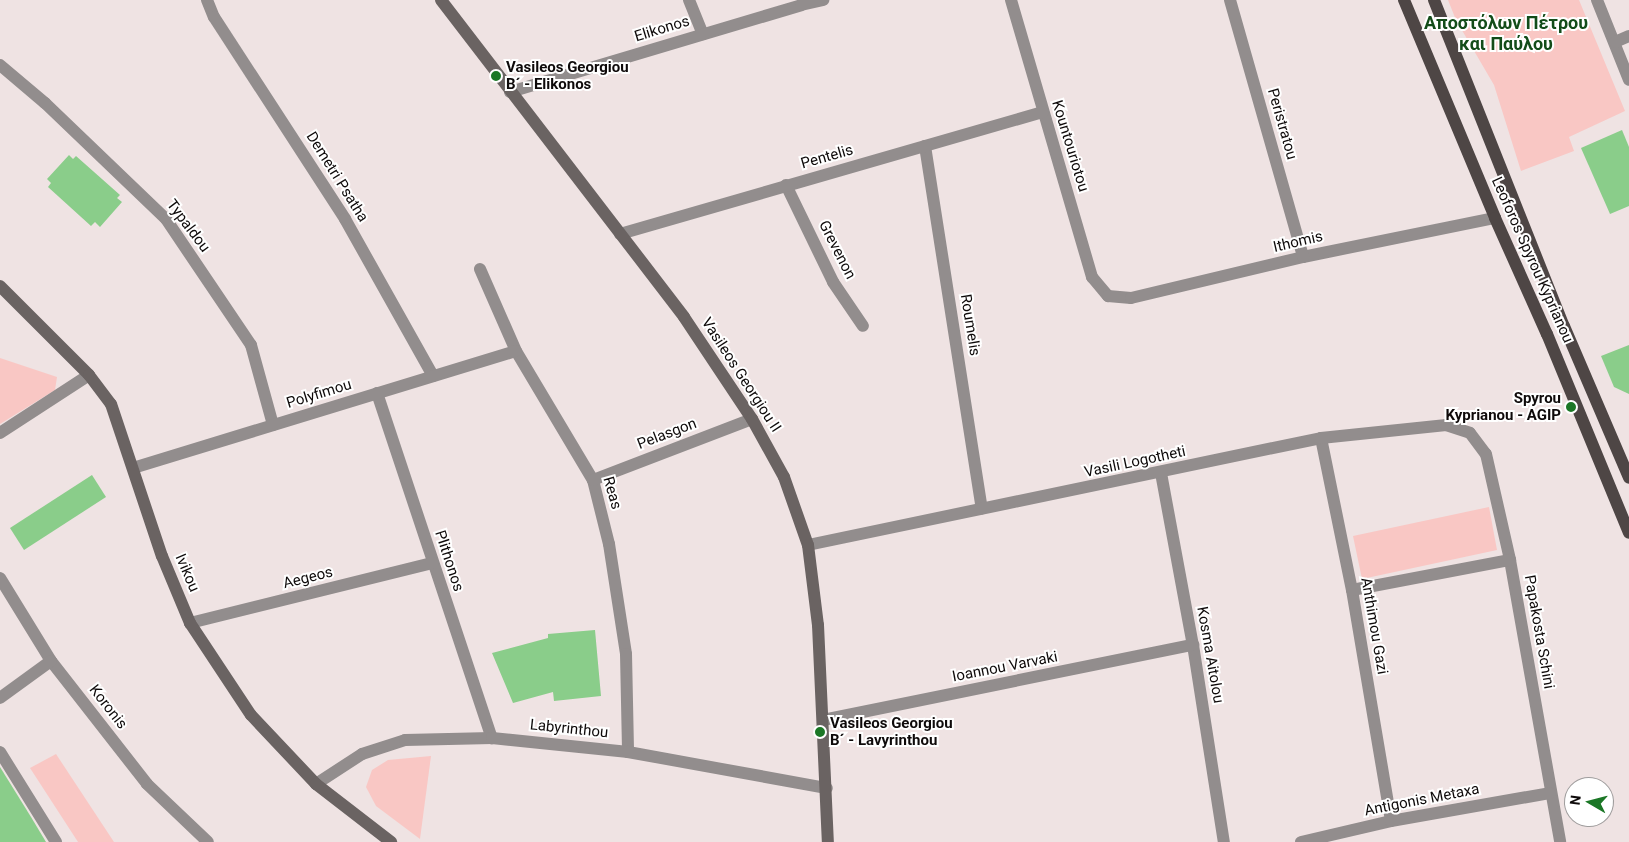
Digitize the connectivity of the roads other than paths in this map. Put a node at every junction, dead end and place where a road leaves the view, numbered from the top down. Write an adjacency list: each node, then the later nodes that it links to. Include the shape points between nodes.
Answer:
1 (206, 0): 28 (street, Demetri Psatha, via 345,219)
2 (441, 0): 15 (street, Vasileos Georgiou II)
3 (689, 0): 10 (street)
4 (823, 0): 10 (street, Elikonos)
5 (1011, 0): 16 (street, Kountouriotou)
6 (1230, 0): 21 (street, Peristratou)
7 (1404, 0): 19 (main road, Leoforos Spyrou Kyprianou)
8 (1434, 0): 37 (main road, Leoforos Spyrou Kyprianou, via 1564,326)
9 (1597, 0): 12 (street)
10 (703, 34): 15 (street, Elikonos)
11 (1629, 36): 12 (street)
12 (1615, 42): 14 (street)
13 (0, 65): 31 (street, Typaldou, via 45,103 166,219 251,345)
14 (1629, 80)
15 (510, 92): 20 (street, Vasileos Georgiou II)
16 (1043, 112): 17 (street, Pentelis); 24 (street, Kountouriotou, via 1092,277)
17 (925, 146): 18 (street, Pentelis); 39 (street, Roumelis)
18 (786, 185): 20 (street, Pentelis); 25 (street, Grevenon, via 833,282)
19 (1496, 218): 21 (street, Ithomis); 40 (main road, Leoforos Spyrou Kyprianou, via 1548,334)
20 (620, 234): 30 (street, Vasileos Georgiou II, via 684,317)
21 (1303, 258): 24 (street, Ithomis, via 1131,298)
22 (480, 269): 26 (street, Reas)
23 (0, 286): 27 (street, Ivikou)
24 (1108, 296)
25 (863, 326)
26 (516, 351): 28 (street, Polyfimou); 38 (street, Reas)
27 (89, 375): 32 (street); 35 (street, Ivikou, via 111,404)
28 (434, 376): 29 (street, Polyfimou)
29 (377, 393): 31 (street, Polyfimou); 43 (street, Plithonos)
30 (752, 419): 38 (street, Pelasgon); 41 (street, Vasileos Georgiou II, via 784,477)
31 (274, 425): 35 (street, Polyfimou)
32 (0, 433)
33 (1470, 433): 34 (street, Vasili Logotheti, via 1446,425); 42 (street, Papakosta Schini, via 1486,454)
34 (1321, 438): 36 (street, Vasili Logotheti); 45 (street, Anthimou Gazi)
35 (133, 468): 46 (street, Ivikou, via 162,556)
36 (1161, 473): 39 (street, Vasili Logotheti); 47 (street, Kosma Aitolou)
37 (1629, 478)
38 (593, 480): 53 (street, Reas, via 608,544 626,654)
39 (982, 509): 41 (street, Vasili Logotheti)
40 (1629, 533)
41 (808, 545): 50 (street, Vasileos Georgiou II, via 818,625)
42 (1510, 560): 45 (street); 56 (street, Papakosta Schini)
43 (433, 563): 46 (street, Aegeos); 51 (street, Plithonos)
44 (0, 578): 48 (street, Koronis)
45 (1352, 590): 57 (street, Anthimou Gazi)
46 (190, 623): 54 (street, Ivikou, via 251,715)
47 (1193, 645): 50 (street, Ioannou Varvaki); 62 (street, Kosma Aitolou)
48 (51, 661): 49 (street); 59 (street, Koronis, via 147,784)
49 (0, 698)
50 (823, 720): 55 (street, Vasileos Georgiou II)
51 (492, 738): 53 (street, Labyrinthou); 54 (street, Labyrinthou, via 406,740 362,754)
52 (0, 752): 58 (street)
53 (628, 752): 55 (street, Labyrinthou)
54 (316, 784): 60 (street, Ivikou)
55 (827, 788): 61 (street, Vasileos Georgiou II)
56 (1550, 793): 57 (street, Antigonis Metaxa); 64 (street, Papakosta Schini)
57 (1391, 821): 63 (street, Antigonis Metaxa)
58 (56, 842)
59 (208, 842)
60 (391, 842)
61 (828, 842)
62 (1224, 842)
63 (1304, 842)
64 (1560, 842)

